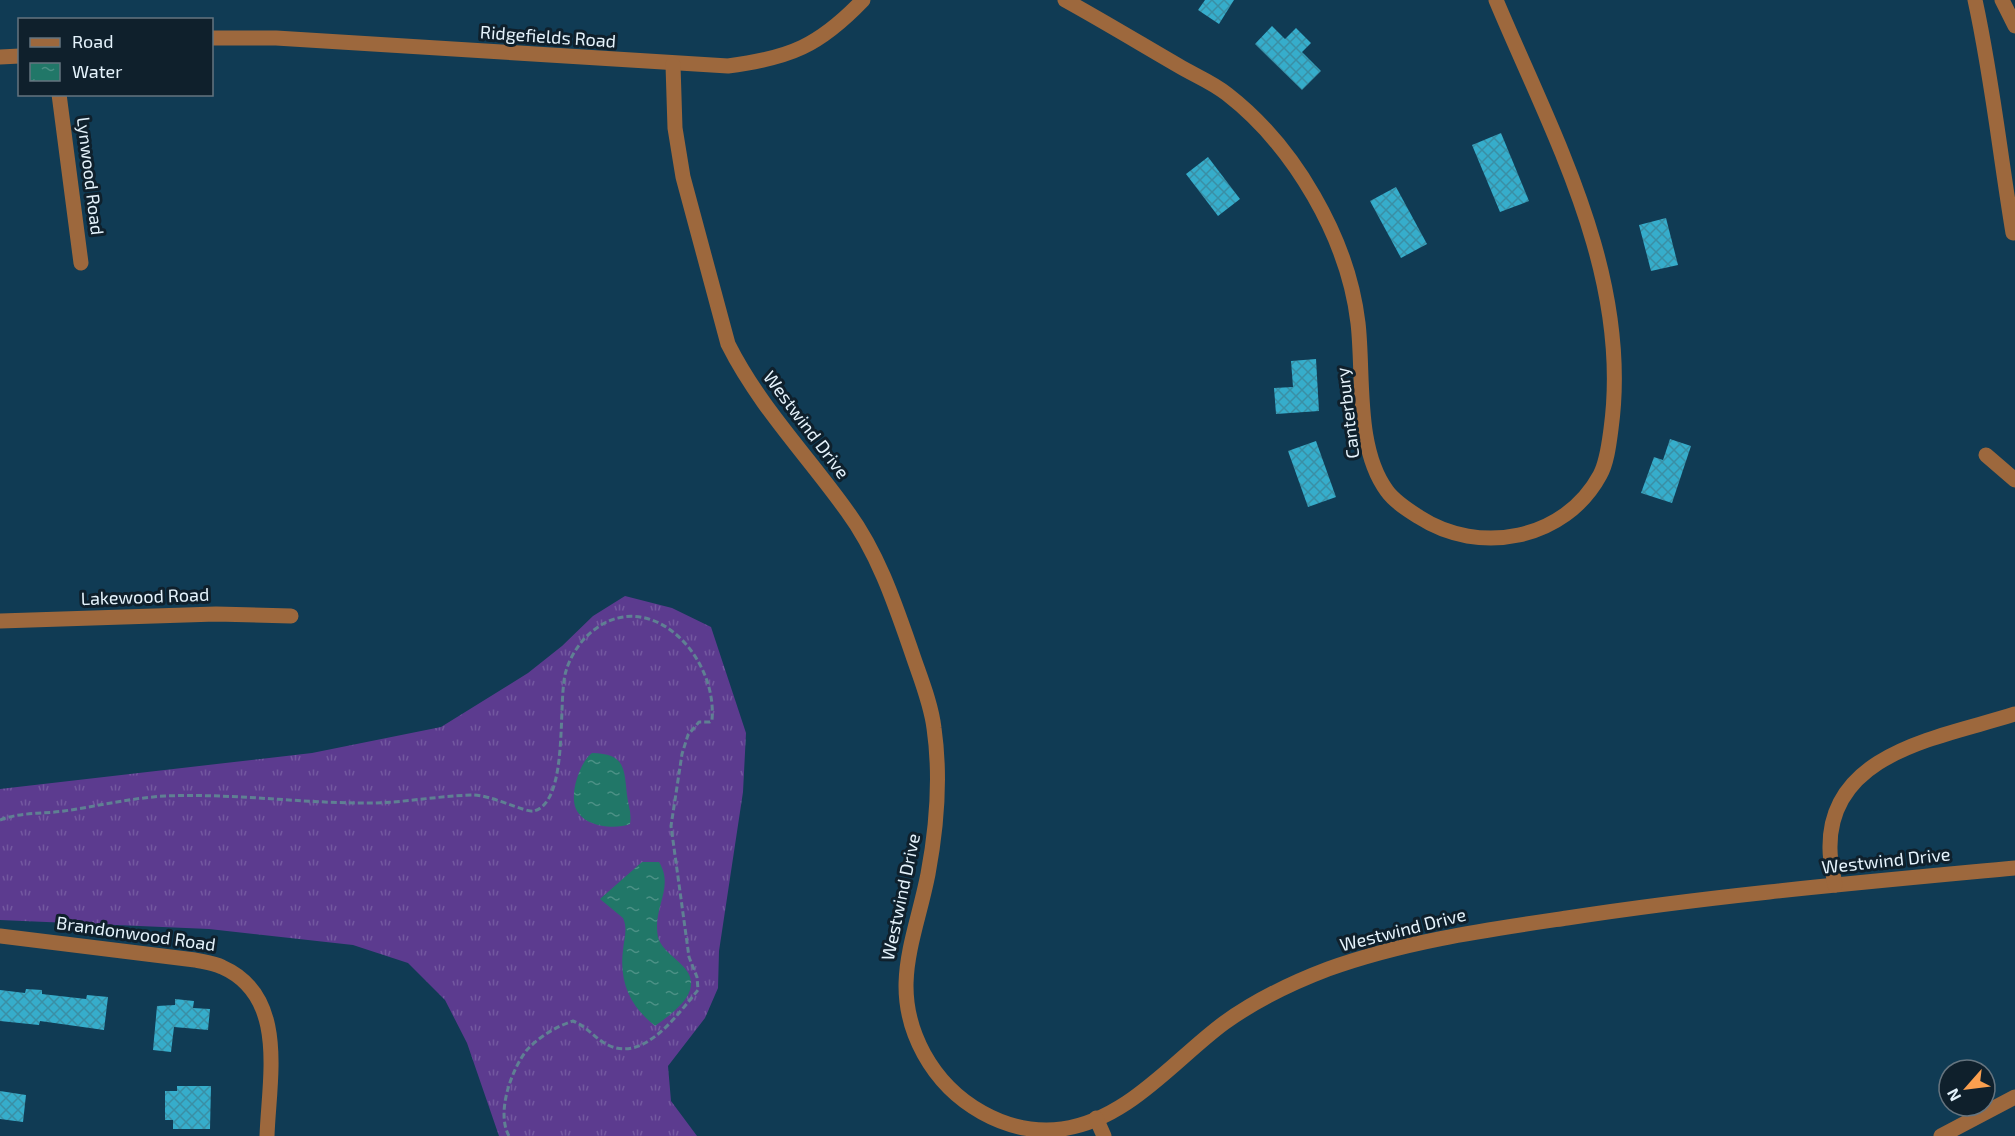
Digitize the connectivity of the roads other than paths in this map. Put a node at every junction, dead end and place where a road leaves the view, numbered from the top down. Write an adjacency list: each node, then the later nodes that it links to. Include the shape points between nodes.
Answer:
1 (863, 0): 10 (street, Ridgefields Road, via 816,41 773,60 728,66)
2 (1065, 0): 3 (street, Canterbury, via 1222,90 1266,130 1308,190 1340,251 1358,320 1366,430 1375,471 1388,493 1428,523 1451,534 1500,539 1526,534 1566,514 1600,474 1609,447 1615,376 1605,281 1593,234)
3 (1496, 0)
4 (1975, 0): 12 (street, via 1990,71)
5 (2002, 0): 6 (street)
6 (2015, 26)
7 (213, 38): 10 (street, Ridgefields Road, via 276,38)
8 (18, 56): 9 (street)
9 (0, 57)
10 (673, 65): 23 (street, Westwind Drive, via 675,128 683,177 728,344 768,411 848,512 869,546 891,592 934,725 937,814 905,971 906,998 923,1053 939,1076 972,1107 1017,1128 1066,1128)
11 (59, 96): 13 (street, Lynwood Road)
12 (2013, 233)
13 (81, 263)
14 (1986, 455): 15 (street)
15 (2015, 480)
16 (291, 616): 17 (street, Lakewood Road, via 216,614)
17 (0, 621)
18 (2015, 714): 20 (street, via 1906,747 1857,777 1842,796 1833,821 1830,848)
19 (2015, 868): 20 (street, Westwind Drive)
20 (1835, 885): 23 (street, Westwind Drive, via 1626,909 1436,938 1333,967 1292,983 1224,1023 1128,1102)
21 (0, 936): 24 (street, Brandonwood Road, via 195,960 222,967 237,976 255,991 269,1029)
22 (2015, 1097): 26 (street)
23 (1096, 1118): 25 (street)
24 (267, 1136)
25 (1104, 1136)
26 (1941, 1136)

